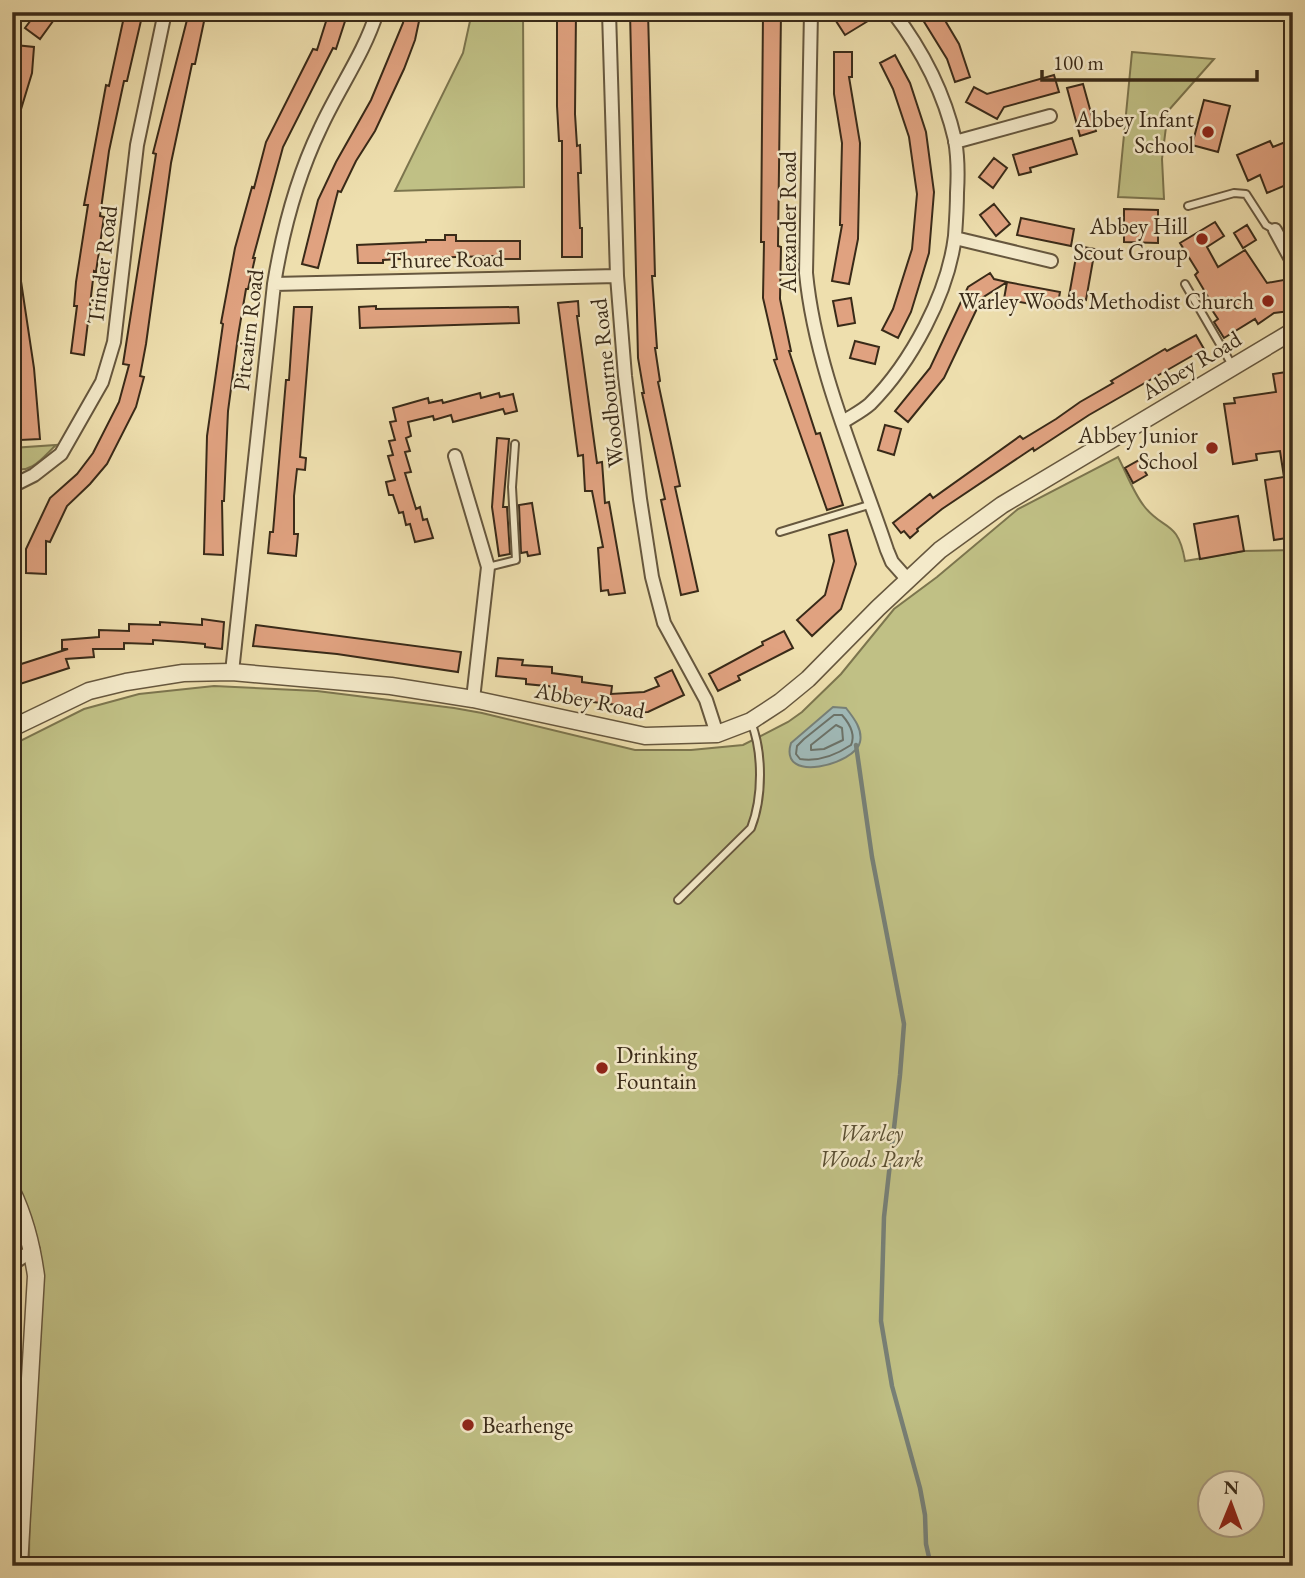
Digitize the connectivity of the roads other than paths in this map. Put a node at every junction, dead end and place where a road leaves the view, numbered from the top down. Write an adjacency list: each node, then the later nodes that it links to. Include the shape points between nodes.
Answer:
1 (165, 12): 21 (street, Trinder Road, via 137,145 114,342 102,382 61,454)
2 (377, 12): 14 (street, Pitcairn Road, via 294,190)
3 (608, 12): 13 (street, Woodbourne Road)
4 (811, 12): 18 (street, Alexander Road, via 806,273 818,345)
5 (893, 12): 7 (street, via 938,83)
6 (1050, 116): 7 (street)
7 (955, 142): 10 (street)
8 (1188, 206): 9 (lane, via 1245,194 1266,225)
9 (1275, 230): 12 (street)
10 (955, 238): 11 (street); 18 (street, via 945,281 919,338 886,386)
11 (1051, 261)
12 (1293, 263)
13 (617, 276): 14 (street, Thuree Road); 30 (street, Woodbourne Road, via 625,376 652,577 664,623 706,700)
14 (274, 284): 26 (street, Pitcairn Road)
15 (1185, 284): 17 (lane)
16 (1293, 331): 17 (street, Abbey Road)
17 (1233, 367): 25 (street, Abbey Road, via 1002,505)
18 (843, 422): 22 (street, Alexander Road)
19 (515, 444): 24 (lane, via 516,560)
20 (455, 457): 24 (street)
21 (12, 486)
22 (872, 504): 23 (lane); 25 (street, Alexander Road, via 892,562)
23 (780, 532)
24 (488, 567): 27 (street)
25 (908, 580): 28 (street, Abbey Road, via 807,679)
26 (232, 672): 27 (street, Abbey Road, via 391,686); 29 (street, Abbey Road, via 183,673 89,691)
27 (473, 699): 30 (street, Abbey Road, via 645,736)
28 (751, 721): 30 (street, Abbey Road); 31 (lane, via 757,738 759,793 751,828)
29 (12, 728)
30 (716, 734)
31 (678, 900)
32 (12, 1191): 33 (street)
33 (33, 1250): 34 (street); 35 (street, via 36,1276)
34 (12, 1264)
35 (19, 1566)

